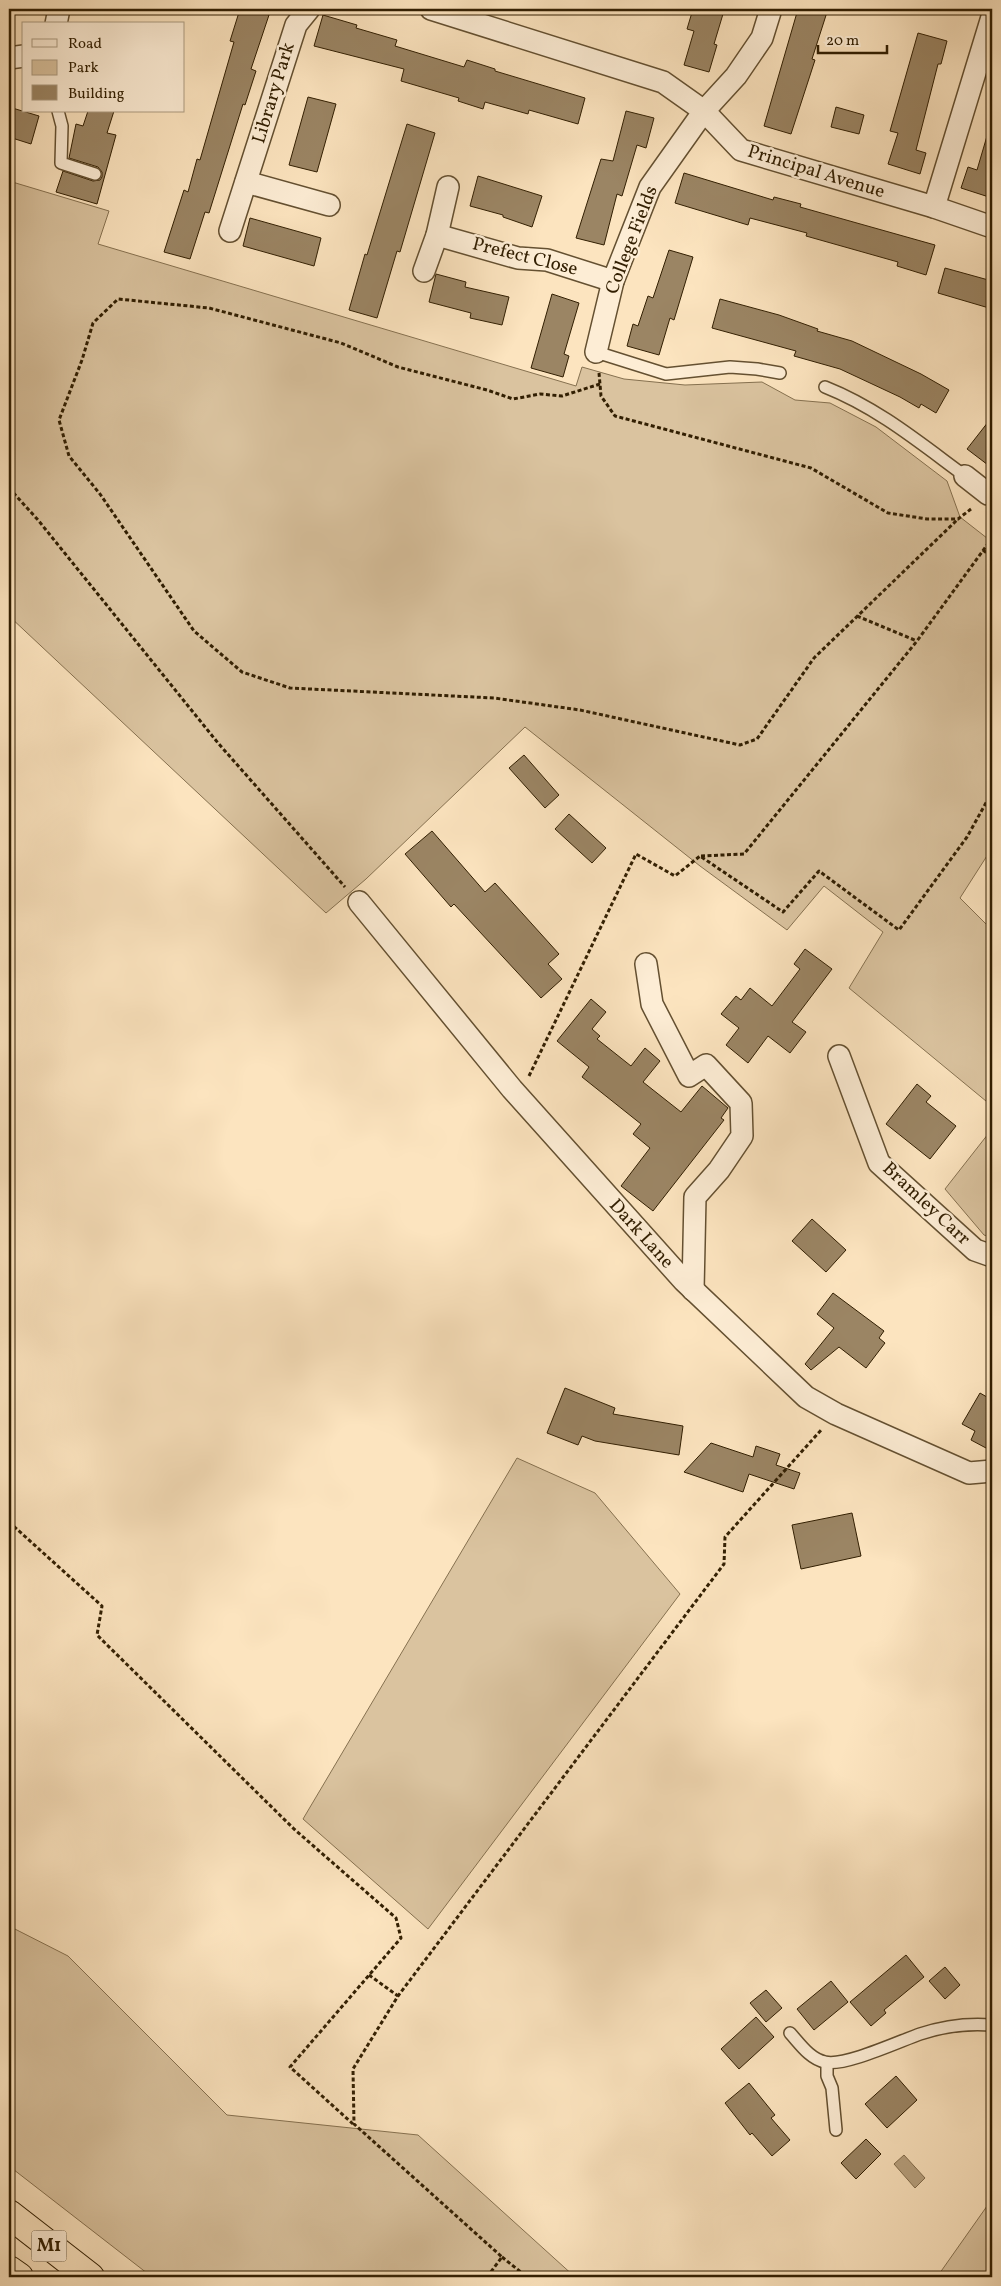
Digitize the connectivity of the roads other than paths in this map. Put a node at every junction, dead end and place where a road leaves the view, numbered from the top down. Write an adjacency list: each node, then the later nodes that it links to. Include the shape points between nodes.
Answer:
1 (59, 9): 6 (street)
2 (309, 9): 12 (street, Library Park, via 296,24)
3 (431, 9): 9 (street, Principal Avenue, via 663,82)
4 (771, 9): 9 (street, College Fields, via 762,38 736,76)
5 (992, 17): 15 (street)
6 (56, 22)
7 (22, 56): 8 (street)
8 (9, 58)
9 (704, 111): 15 (street, Principal Avenue, via 741,150); 20 (street, College Fields, via 650,187)
10 (58, 112): 11 (lane, via 62,126 60,164)
11 (95, 174)
12 (246, 182): 14 (street); 17 (street, Library Park)
13 (448, 187): 18 (street)
14 (329, 205)
15 (934, 207): 16 (street, Principal Avenue)
16 (992, 227)
17 (230, 230)
18 (437, 235): 19 (street); 20 (street, Prefect Close, via 518,258 547,260)
19 (424, 272)
20 (613, 281): 21 (street, College Fields)
21 (596, 352): 22 (lane, via 666,374 730,367)
22 (780, 373)
23 (825, 387): 24 (lane, via 850,397 899,426)
24 (965, 476): 25 (street)
25 (990, 494)
26 (359, 902): 30 (street, Dark Lane, via 519,1097)
27 (646, 964): 30 (street, via 652,1004 689,1076 706,1065 741,1103 742,1136 719,1170 695,1197)
28 (839, 1056): 29 (street, Bramley Carr, via 879,1163 975,1250)
29 (992, 1256)
30 (693, 1290): 31 (street, Dark Lane, via 806,1397 836,1414 969,1473)
31 (992, 1470)
32 (992, 2025): 34 (lane, via 967,2023 922,2034 873,2053)
33 (790, 2033): 34 (lane, via 816,2059)
34 (827, 2063): 35 (lane)
35 (836, 2130)
36 (9, 2214): 39 (highway, M1)
37 (9, 2270): 38 (highway, M1)
38 (19, 2277)
39 (90, 2277)

